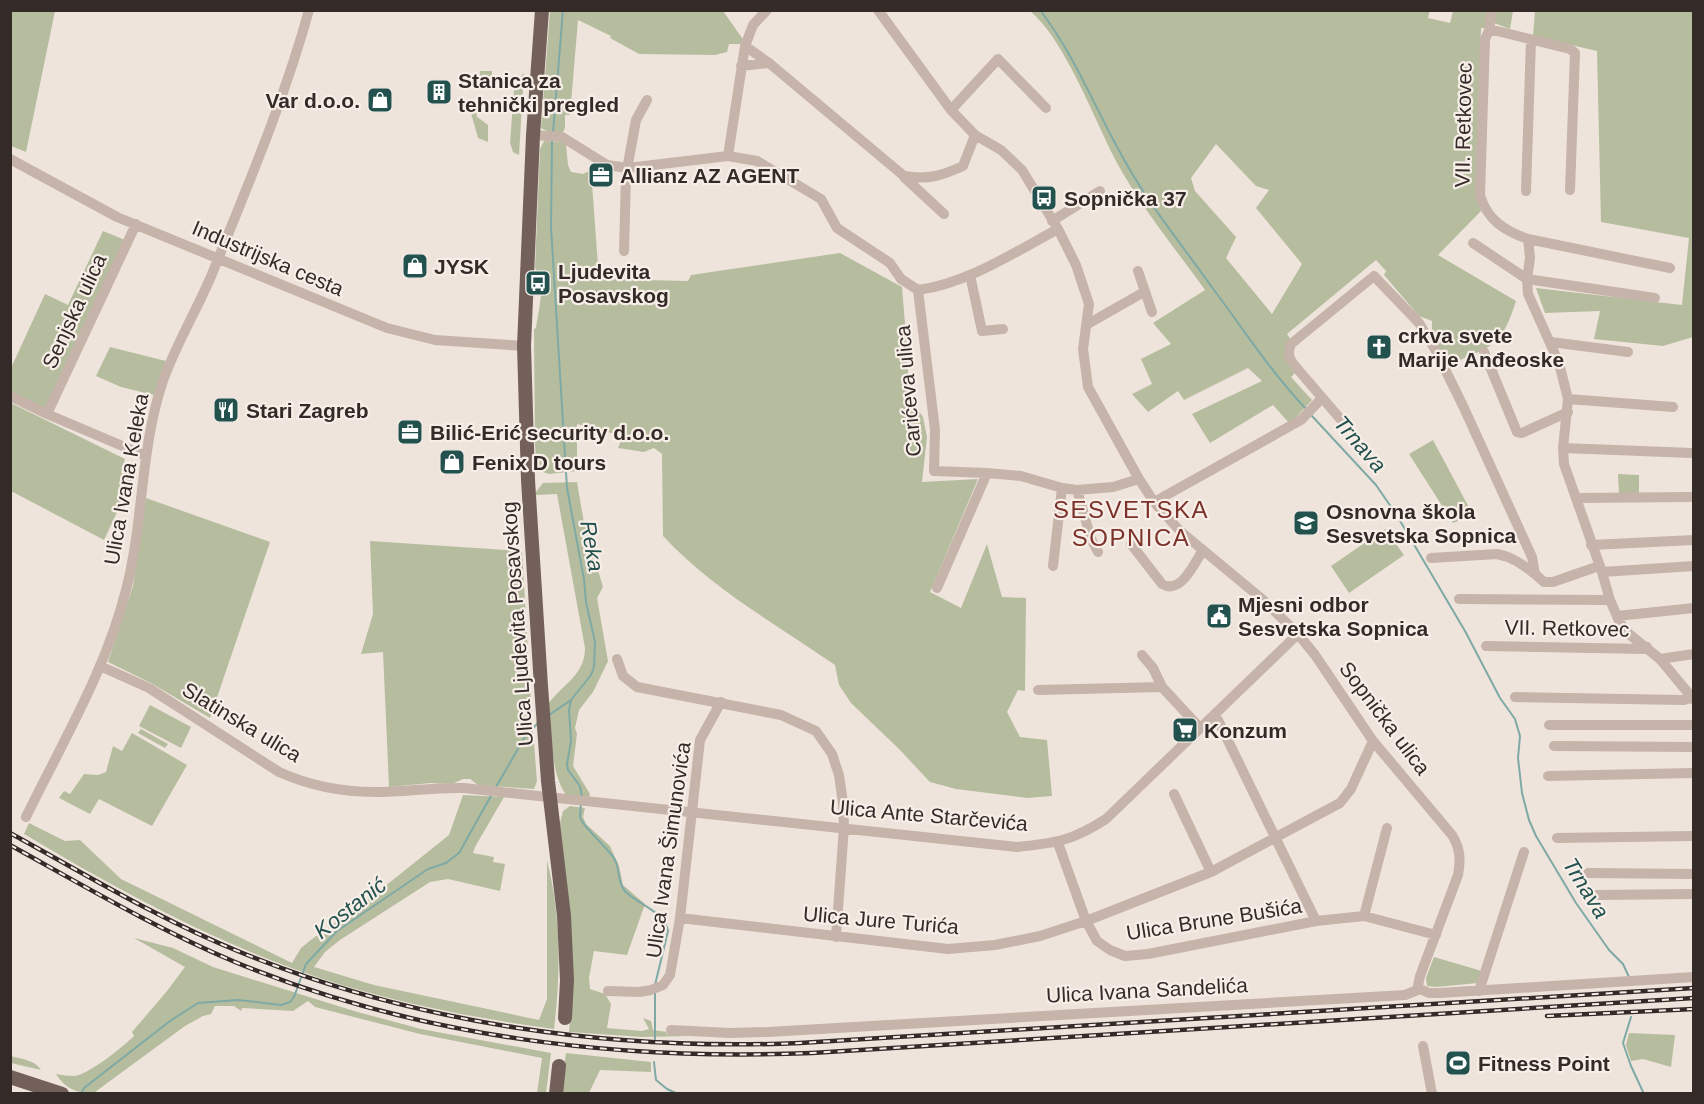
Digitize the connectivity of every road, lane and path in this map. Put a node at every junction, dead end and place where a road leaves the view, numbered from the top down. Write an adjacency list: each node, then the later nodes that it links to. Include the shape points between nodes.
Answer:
1 (309, 10): 29 (street, Ulica Ivana Keleka, via 287,83)
2 (542, 10): 14 (main road, Ulica Ljudevita Posavskog)
3 (768, 10): 8 (street, via 753,25)
4 (878, 10): 13 (street, Sopnička ulica)
5 (1492, 10): 6 (street, VII. Retkovec)
6 (1490, 31): 7 (street); 26 (street, VII. Retkovec, via 1485,39 1480,195 1489,216 1508,231)
7 (1531, 40): 21 (street, via 1575,53); 22 (street)
8 (745, 46): 9 (street); 10 (street)
9 (769, 63): 10 (street); 19 (street)
10 (741, 66): 16 (street)
11 (647, 99): 18 (street, via 636,120)
12 (1046, 108): 13 (street, via 998,59)
13 (951, 110): 15 (street, Sopnička ulica)
14 (538, 135): 18 (street, via 562,137 607,165); 41 (main road, Ulica Ljudevita Posavskog)
15 (975, 135): 19 (street, via 963,166 940,176); 25 (street, Sopnička ulica, via 1001,150 1022,170)
16 (728, 156): 18 (street); 34 (street, via 757,161 821,199 837,228 890,263 901,279)
17 (10, 159): 24 (street, Industrijska cesta)
18 (628, 168): 28 (street)
19 (904, 176): 23 (street)
20 (1100, 190): 25 (street)
21 (1570, 190)
22 (1526, 191)
23 (944, 214)
24 (136, 224): 29 (street, Industrijska cesta); 49 (street, Senjska ulica)
25 (1055, 225): 32 (street); 38 (street, Sopnička ulica, via 1076,265 1089,304)
26 (1528, 239): 30 (street, VII. Retkovec); 33 (street, VII. Retkovec)
27 (1473, 243): 33 (street)
28 (624, 251)
29 (218, 258): 41 (street, Industrijska cesta, via 405,333 444,341); 53 (street, Ulica Ivana Keleka, via 163,380)
30 (1670, 268)
31 (1138, 272): 35 (street)
32 (970, 275): 34 (street); 39 (street, via 982,331)
33 (1527, 279): 36 (street); 40 (street, VII. Retkovec, via 1528,294)
34 (918, 290): 54 (street, Carićeva ulica, via 935,430 934,471)
35 (1144, 292): 37 (street); 38 (street)
36 (1655, 298)
37 (1152, 312)
38 (1086, 325): 55 (street, Sopnička ulica, via 1083,349 1088,387)
39 (1003, 328)
40 (1551, 342): 43 (street); 46 (street, VII. Retkovec)
41 (524, 346): 99 (main road, Ulica Ljudevita Posavskog, via 528,480)
42 (1484, 352): 48 (street, via 1517,432)
43 (1628, 352)
44 (10, 396): 49 (street)
45 (1322, 398): 50 (street); 60 (street, via 1294,424); 70 (street, via 1289,358 1288,351 1291,344 1374,276 1419,323 1436,351 1532,556)
46 (1568, 399): 47 (street); 48 (street, VII. Retkovec)
47 (1673, 408)
48 (1568, 412): 51 (street, VII. Retkovec)
49 (47, 414): 53 (street)
50 (1343, 422)
51 (1563, 448): 52 (street); 59 (street, VII. Retkovec, via 1564,464)
52 (1692, 453)
53 (146, 456): 83 (street, Ulica Ivana Keleka, via 129,580)
54 (987, 472): 56 (street, Carićeva ulica, via 1021,476); 71 (street)
55 (1139, 479): 57 (street, Carićeva ulica, via 1113,488); 60 (street, Sopnička ulica)
56 (1062, 488): 57 (street, Carićeva ulica); 67 (street)
57 (1077, 490): 65 (street)
58 (1690, 497): 59 (street)
59 (1577, 498): 63 (street, VII. Retkovec)
60 (1154, 502): 64 (street, Sopnička ulica, via 1169,521)
61 (1694, 540): 63 (street)
62 (1131, 544): 64 (street, via 1168,588 1182,580)
63 (1591, 545): 69 (street, VII. Retkovec)
64 (1203, 550): 76 (street, Sopnička ulica)
65 (1098, 552)
66 (1431, 558): 70 (street, via 1497,554 1518,561)
67 (1053, 566)
68 (1694, 566): 69 (street)
69 (1601, 569): 70 (street, via 1553,582 1544,582); 73 (street, VII. Retkovec)
70 (1535, 574)
71 (937, 588)
72 (1459, 599): 73 (street, VII. Retkovec)
73 (1610, 600): 75 (street, VII. Retkovec)
74 (1694, 608): 75 (street)
75 (1617, 616): 78 (street, VII. Retkovec, via 1624,629)
76 (1298, 634): 89 (street, Ulica Ante Starčevića); 93 (street, Sopnička ulica)
77 (1486, 646): 78 (street, VII. Retkovec)
78 (1647, 647): 82 (street, VII. Retkovec)
79 (1694, 654): 82 (street)
80 (1142, 655): 84 (street)
81 (617, 659): 88 (street, via 623,676 637,687)
82 (1660, 659): 87 (street, VII. Retkovec)
83 (100, 666): 99 (street, Slatinska ulica, via 149,688 266,765 296,779 358,791 443,787); 101 (street, Ulica Ivana Keleka)
84 (1162, 687): 85 (street); 92 (street)
85 (1038, 690)
86 (1515, 697): 87 (street)
87 (1693, 698)
88 (721, 702): 100 (street, Ulica Ivana Šimunovića, via 700,740); 102 (street, via 782,715 816,731 832,754 839,775)
89 (1215, 714): 92 (street, Ulica Ante Starčevića); 105 (street)
90 (1549, 725): 91 (street)
91 (1694, 725)
92 (1200, 728): 107 (street, Ulica Ante Starčevića, via 1106,819)
93 (1373, 741): 105 (street, Ulica Jure Turića, via 1351,789 1340,803); 118 (street, Sopnička ulica, via 1457,844 1458,874)
94 (1554, 746): 95 (street)
95 (1694, 747)
96 (1694, 773): 97 (street)
97 (1548, 776)
98 (1174, 794): 109 (street)
99 (550, 797): 100 (street, Ulica Ante Starčevića); 124 (main road, Ulica Ljudevita Posavskog, via 564,916)
100 (691, 812): 102 (street, Ulica Ante Starčevića); 115 (street, Ulica Ivana Šimunovića)
101 (26, 817)
102 (844, 827): 107 (street, Ulica Ante Starčevića, via 1017,847); 119 (street)
103 (1387, 828): 114 (street)
104 (1694, 836): 106 (street)
105 (1276, 838): 109 (street, Ulica Jure Turića); 117 (street)
106 (1557, 838)
107 (1058, 843): 116 (street, Ulica Brune Bušića)
108 (1524, 852): 123 (street)
109 (1211, 872): 116 (street, Ulica Jure Turića)
110 (1588, 873): 111 (street)
111 (1694, 874)
112 (1694, 894): 113 (street)
113 (1596, 895)
114 (1364, 916): 117 (street, Ulica Brune Bušića); 118 (street, Ulica Brune Bušića)
115 (680, 918): 119 (street, Ulica Jure Turića); 122 (street, Ulica Ivana Šimunovića, via 670,975 663,985 639,992)
116 (1086, 921): 117 (street, Ulica Brune Bušića, via 1097,941 1125,956); 119 (street, Ulica Jure Turića, via 1040,936 948,949)
117 (1316, 921)
118 (1436, 935): 121 (street, Sopnička ulica, via 1420,976)
119 (836, 937)
120 (1694, 977): 123 (street, Ulica Ivana Sandelića)
121 (1420, 989): 123 (street, Ulica Ivana Sandelića, via 1430,993); 125 (street, Ulica Ivana Sandelića, via 1405,994 780,1031)
122 (608, 991)
123 (1479, 991)
124 (565, 1018)
125 (671, 1030)
126 (1423, 1046): 131 (street)
127 (559, 1066): 130 (main road)
128 (10, 1077): 129 (main road)
129 (62, 1094)
130 (556, 1094)
131 (1432, 1094)

